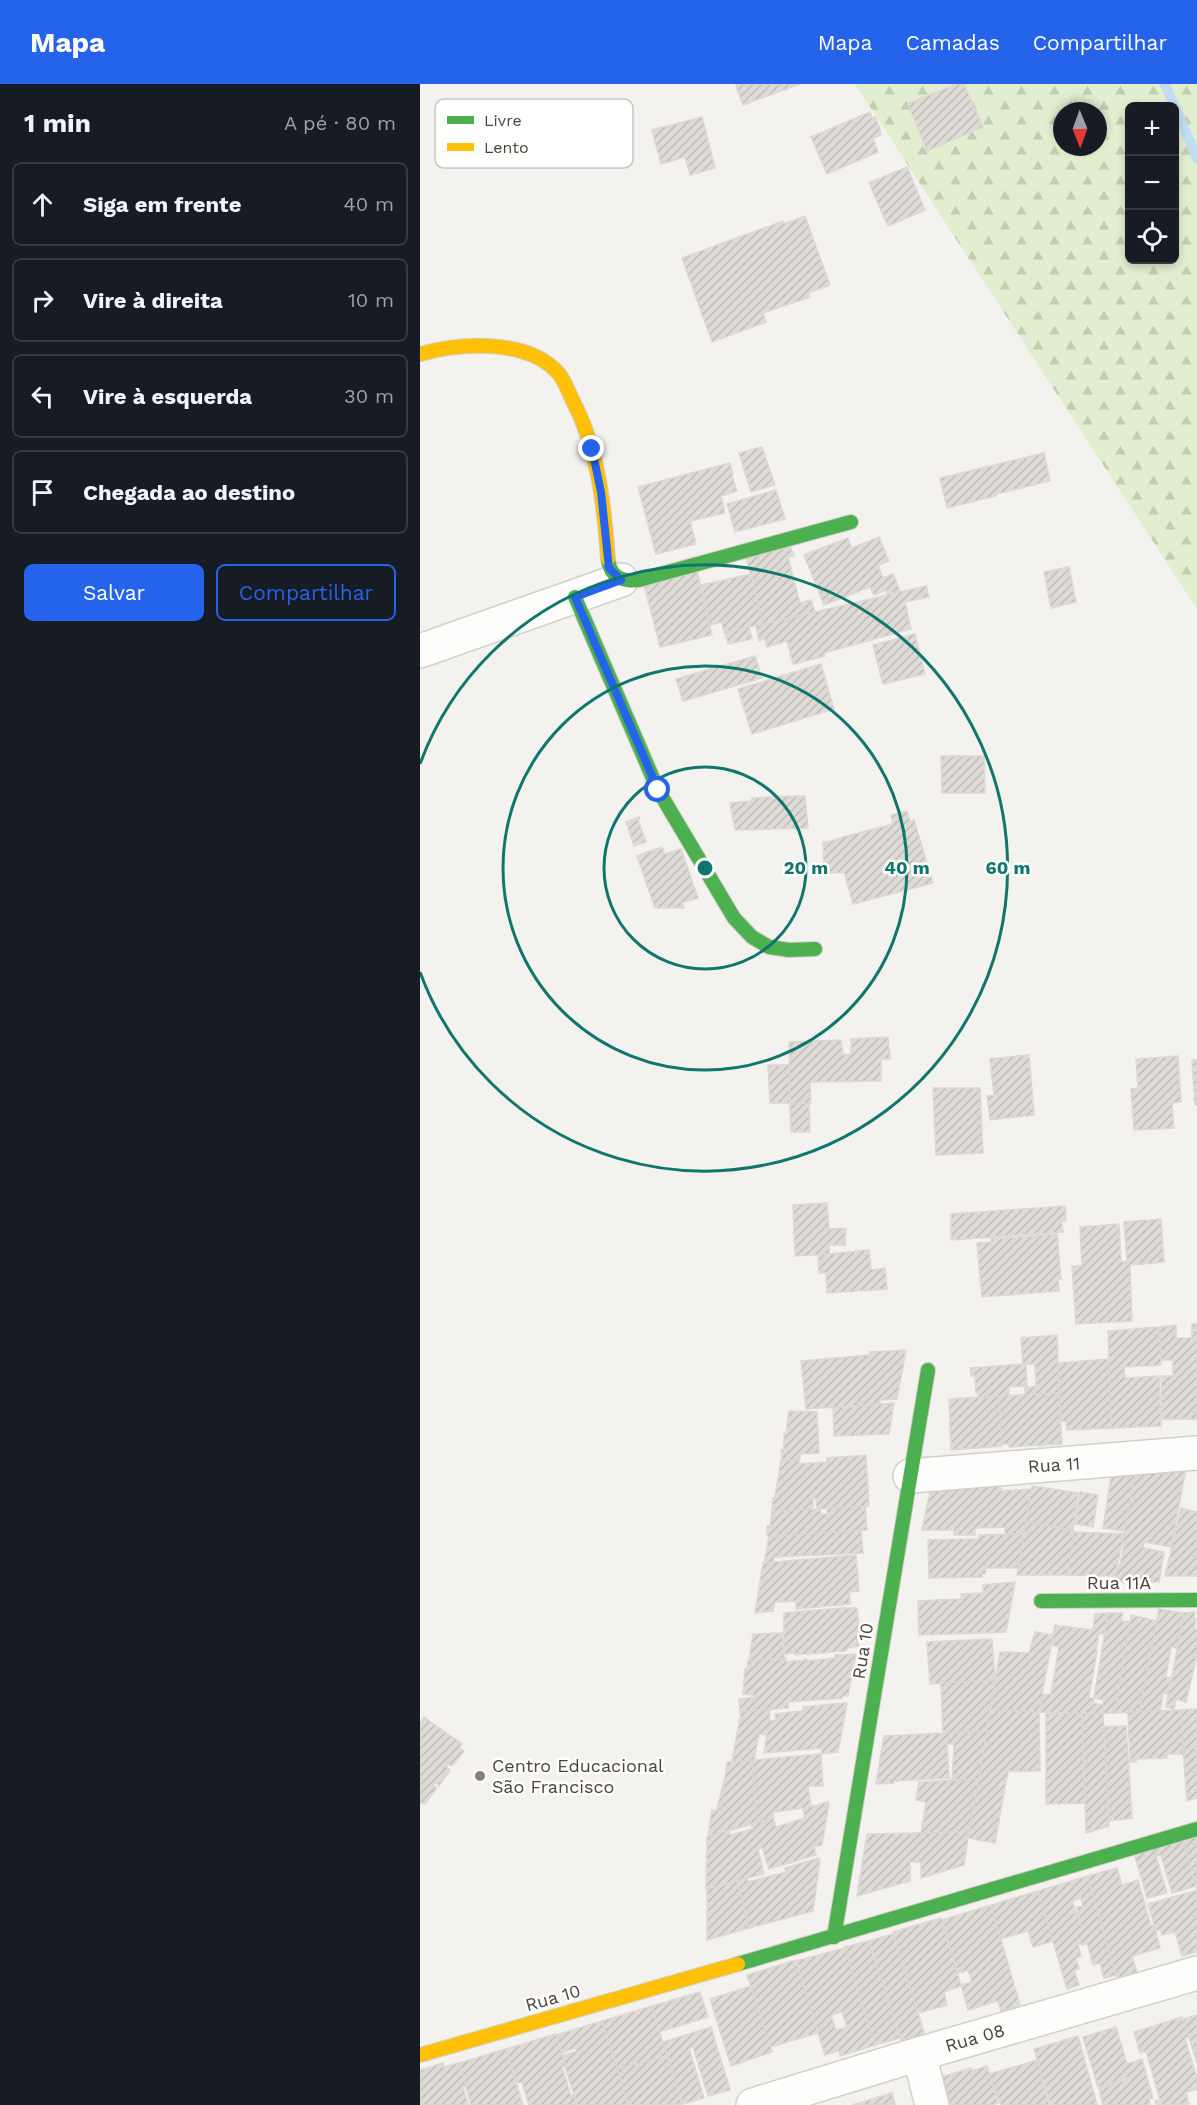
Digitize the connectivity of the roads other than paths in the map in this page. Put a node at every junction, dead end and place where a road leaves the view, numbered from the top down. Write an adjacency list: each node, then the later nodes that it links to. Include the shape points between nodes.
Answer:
1 (420, 354): 3 (street, via 479,345 525,354 547,363 560,374 580,411 592,449 609,568)
2 (851, 522): 3 (street, via 639,580)
3 (621, 580): 4 (street)
4 (575, 597): 5 (street); 6 (street, via 658,790 734,918 746,933 764,945 785,951)
5 (420, 651)
6 (815, 949)
7 (928, 1370): 9 (street, Rua 10)
8 (1197, 1453): 9 (street, Rua 11)
9 (910, 1476): 13 (street, Rua 10)
10 (1197, 1600): 11 (street, Rua 11A)
11 (1041, 1601)
12 (1197, 1829): 13 (street, Rua 10)
13 (834, 1937): 16 (street, Rua 10)
14 (1197, 1973): 15 (street, Rua 08)
15 (919, 2054): 17 (street, Rua 08); 18 (street)
16 (420, 2055)
17 (753, 2105)
18 (932, 2105)

